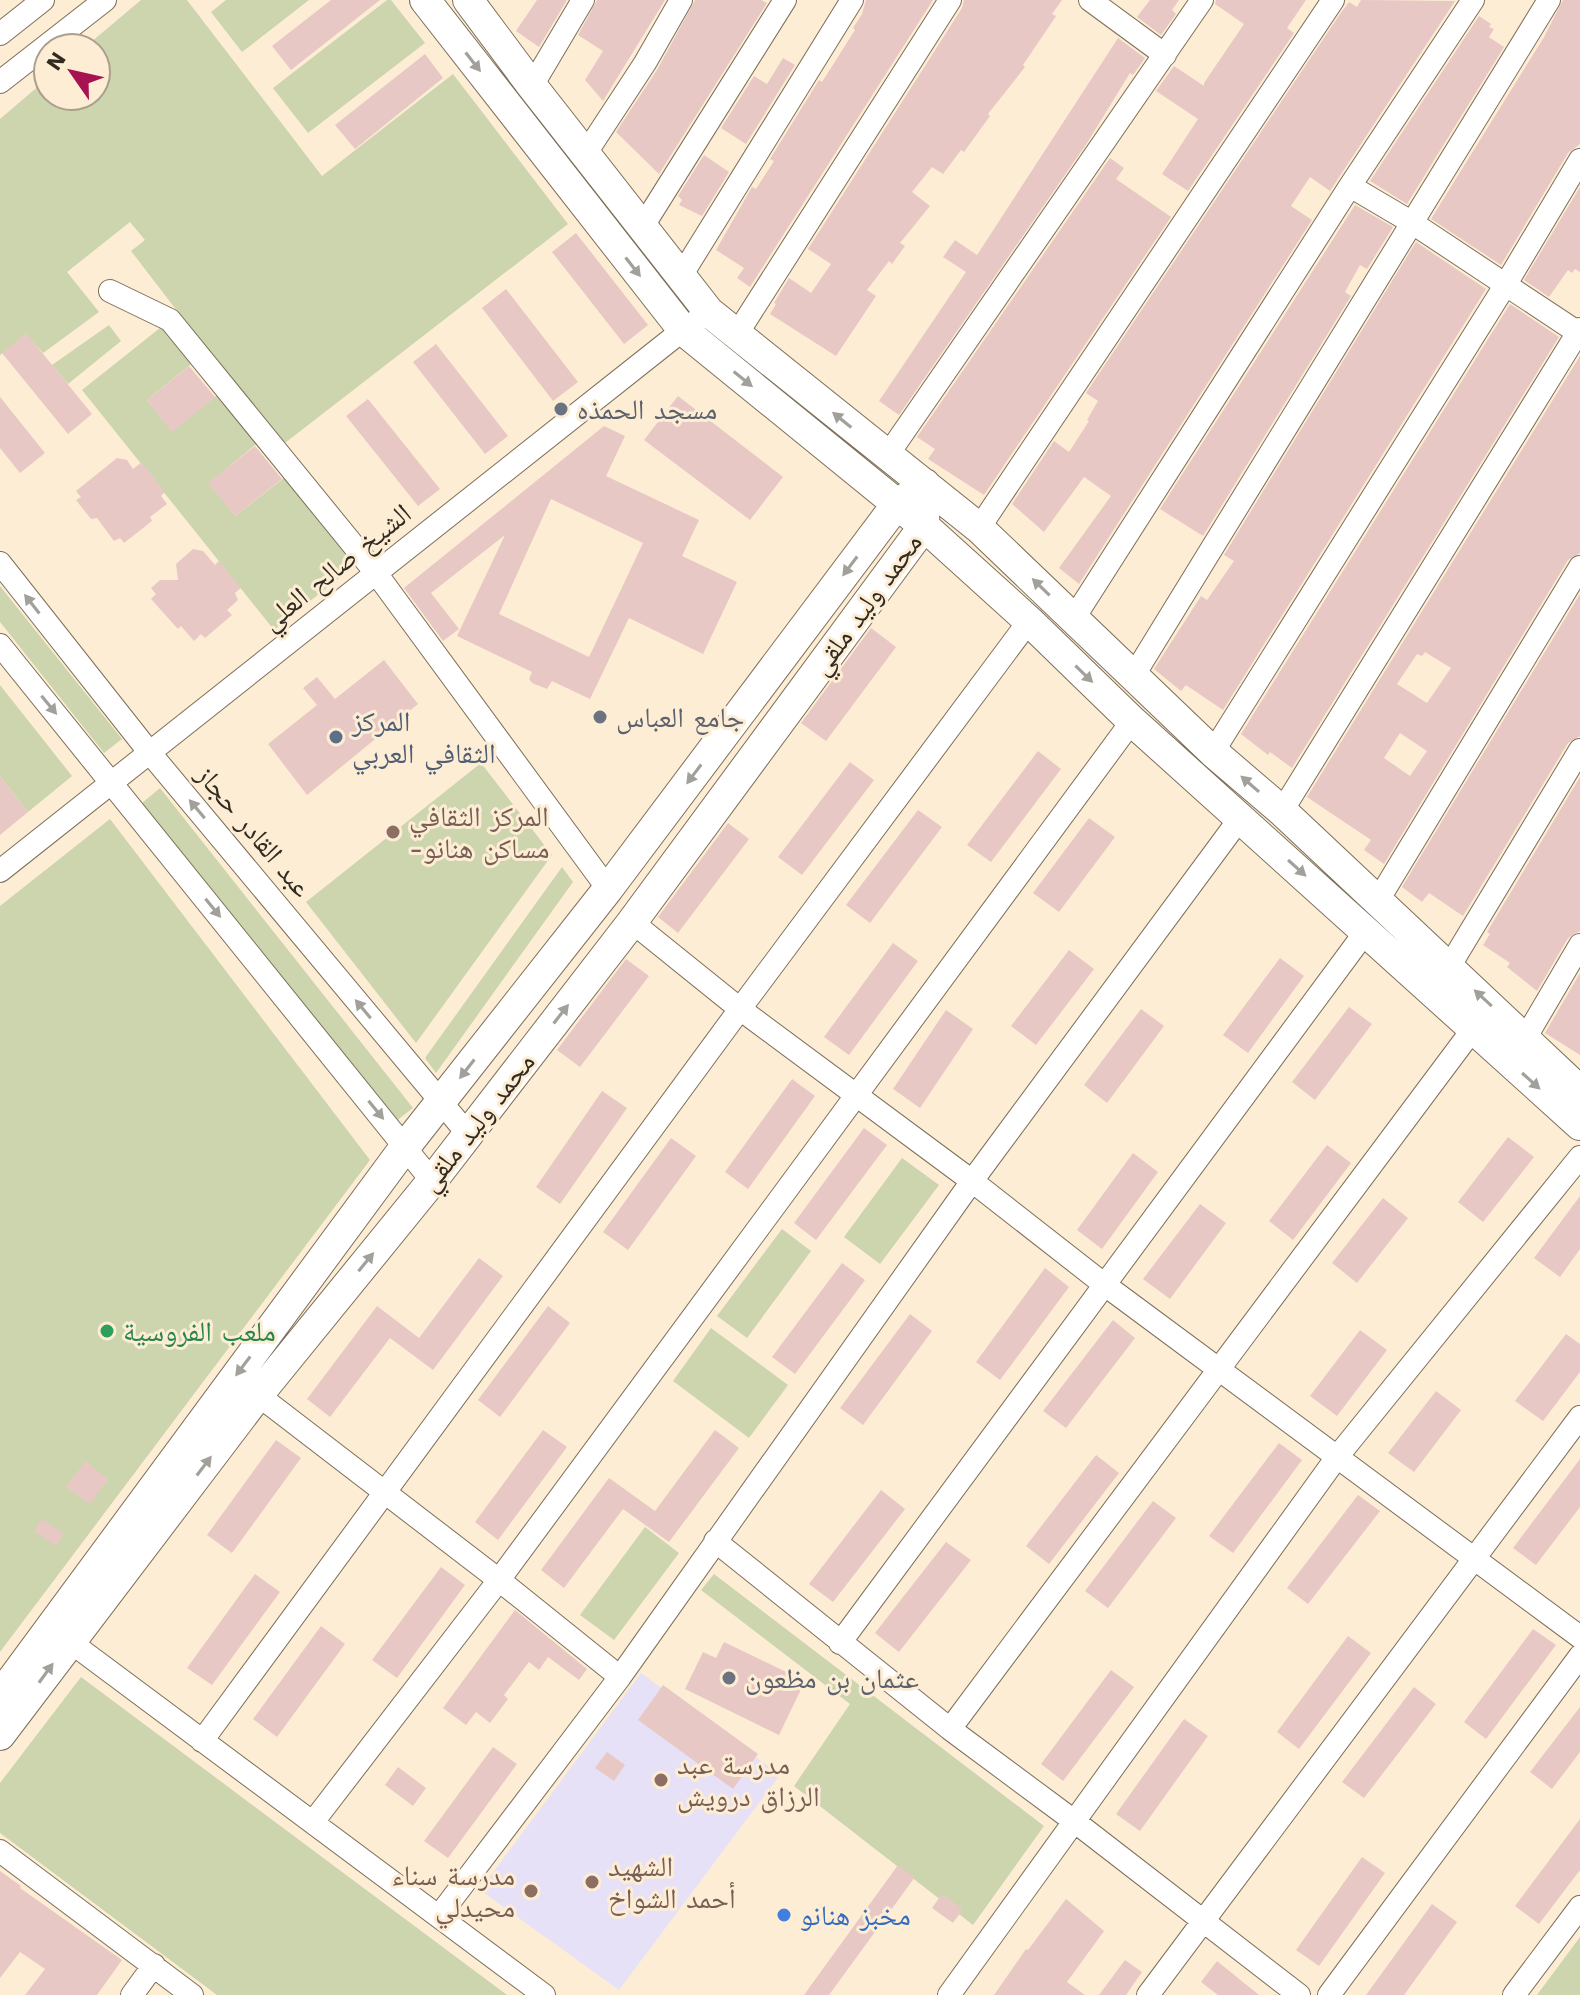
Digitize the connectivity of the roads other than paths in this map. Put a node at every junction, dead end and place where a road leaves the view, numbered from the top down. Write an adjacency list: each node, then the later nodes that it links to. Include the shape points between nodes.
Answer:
1 (43, 0): 15 (street)
2 (105, 0): 17 (street)
3 (425, 0): 28 (main road, one-way to 28)
4 (583, 0): 18 (street)
5 (681, 0): 19 (street)
6 (785, 0): 23 (street)
7 (852, 0): 24 (street)
8 (950, 0): 30 (street)
9 (1090, 0): 16 (street)
10 (1202, 0): 16 (street)
11 (1333, 0): 35 (street)
12 (1473, 0): 21 (street)
13 (1549, 0): 22 (street)
14 (479, 5): 18 (main road)
15 (0, 34)
16 (1165, 55): 31 (street)
17 (0, 82)
18 (532, 86): 19 (main road)
19 (586, 153): 23 (main road)
20 (1580, 160): 25 (street)
21 (1350, 186): 22 (street); 39 (street)
22 (1411, 222): 25 (street); 42 (street)
23 (643, 226): 24 (main road)
24 (681, 276): 27 (main road)
25 (1506, 284): 29 (street); 45 (street)
26 (110, 291): 38 (street, via 170,320)
27 (709, 312): 28 (street, الشيخ صالح العلي); 30 (main road)
28 (683, 330): 33 (main road, one-way to 33); 38 (street, الشيخ صالح العلي)
29 (1579, 332): 48 (street)
30 (737, 334): 31 (main road, one-way to 30)
31 (887, 456): 32 (main road)
32 (925, 484): 33 (main road, محمد وليد ملقي); 34 (main road, محمد وليد ملقي); 35 (main road)
33 (897, 504): 34 (main road); 51 (main road, محمد وليد ملقي, one-way to 51)
34 (924, 526): 40 (main road); 53 (main road, محمد وليد ملقي)
35 (979, 528): 39 (main road, one-way to 35)
36 (0, 563): 46 (street, عبد القادر حجاز, one-way to 36)
37 (1580, 567): 52 (street)
38 (376, 573): 46 (street, الشيخ صالح العلي); 51 (street)
39 (1074, 618): 42 (main road)
40 (1029, 621): 43 (main road, one-way to 43); 57 (street)
41 (0, 645): 47 (street, one-way to 47)
42 (1134, 675): 45 (main road)
43 (1132, 721): 49 (main road); 61 (street)
44 (1580, 750): 56 (street)
45 (1213, 752): 48 (main road, one-way to 45)
46 (150, 753): 47 (street, الشيخ صالح العلي); 62 (street, عبد القادر حجاز, one-way to 46)
47 (112, 783): 50 (street, الشيخ صالح العلي); 65 (street, one-way to 65)
48 (1282, 811): 52 (main road)
49 (1241, 817): 54 (main road, one-way to 54); 68 (street)
50 (0, 871)
51 (608, 889): 62 (main road, محمد وليد ملقي, one-way to 62)
52 (1377, 902): 56 (main road)
53 (632, 922): 57 (street); 64 (main road, محمد وليد ملقي, one-way to 53)
54 (1366, 931): 58 (main road); 69 (street)
55 (1580, 945): 59 (street)
56 (1449, 967): 59 (main road, one-way to 56)
57 (740, 1009): 61 (street); 74 (street)
58 (1473, 1029): 63 (main road, one-way to 63); 70 (street)
59 (1526, 1037): 60 (main road)
60 (1580, 1091)
61 (855, 1094): 68 (street); 77 (street)
62 (440, 1103): 64 (street, عبد القادر حجاز); 65 (main road, محمد وليد ملقي)
63 (1580, 1125)
64 (467, 1133): 67 (main road, محمد وليد ملقي)
65 (405, 1147): 67 (street); 83 (main road, محمد وليد ملقي, one-way to 83)
66 (1580, 1157): 73 (street)
67 (432, 1181): 71 (main road, محمد وليد ملقي, one-way to 67)
68 (972, 1181): 69 (street); 75 (street)
69 (1105, 1285): 70 (street); 80 (street)
70 (1219, 1369): 73 (street); 84 (street)
71 (258, 1395): 74 (street); 79 (main road, محمد وليد ملقي, one-way to 71)
72 (1580, 1417): 76 (street)
73 (1337, 1457): 76 (street); 87 (street)
74 (385, 1494): 77 (street); 86 (street)
75 (715, 1541): 80 (street); 82 (street)
76 (1473, 1558): 78 (street); 92 (street)
77 (499, 1580): 82 (street); 88 (street)
78 (1580, 1637)
79 (69, 1641): 85 (main road, محمد وليد ملقي, one-way to 79); 86 (street)
80 (840, 1643): 84 (street)
81 (1580, 1656): 100 (street)
82 (620, 1677): 91 (street)
83 (0, 1696)
84 (950, 1729): 87 (street)
85 (0, 1735)
86 (202, 1741): 88 (street)
87 (1074, 1821): 92 (street); 97 (street)
88 (313, 1822): 91 (street)
89 (0, 1851): 93 (street)
90 (1580, 1907): 101 (street)
91 (439, 1916): 96 (street)
92 (1202, 1922): 98 (street); 99 (street)
93 (154, 1965): 94 (street); 95 (street)
94 (132, 1995)
95 (192, 1995)
96 (544, 1995)
97 (949, 1995)
98 (1148, 1995)
99 (1299, 1995)
100 (1329, 1995)
101 (1514, 1995)

